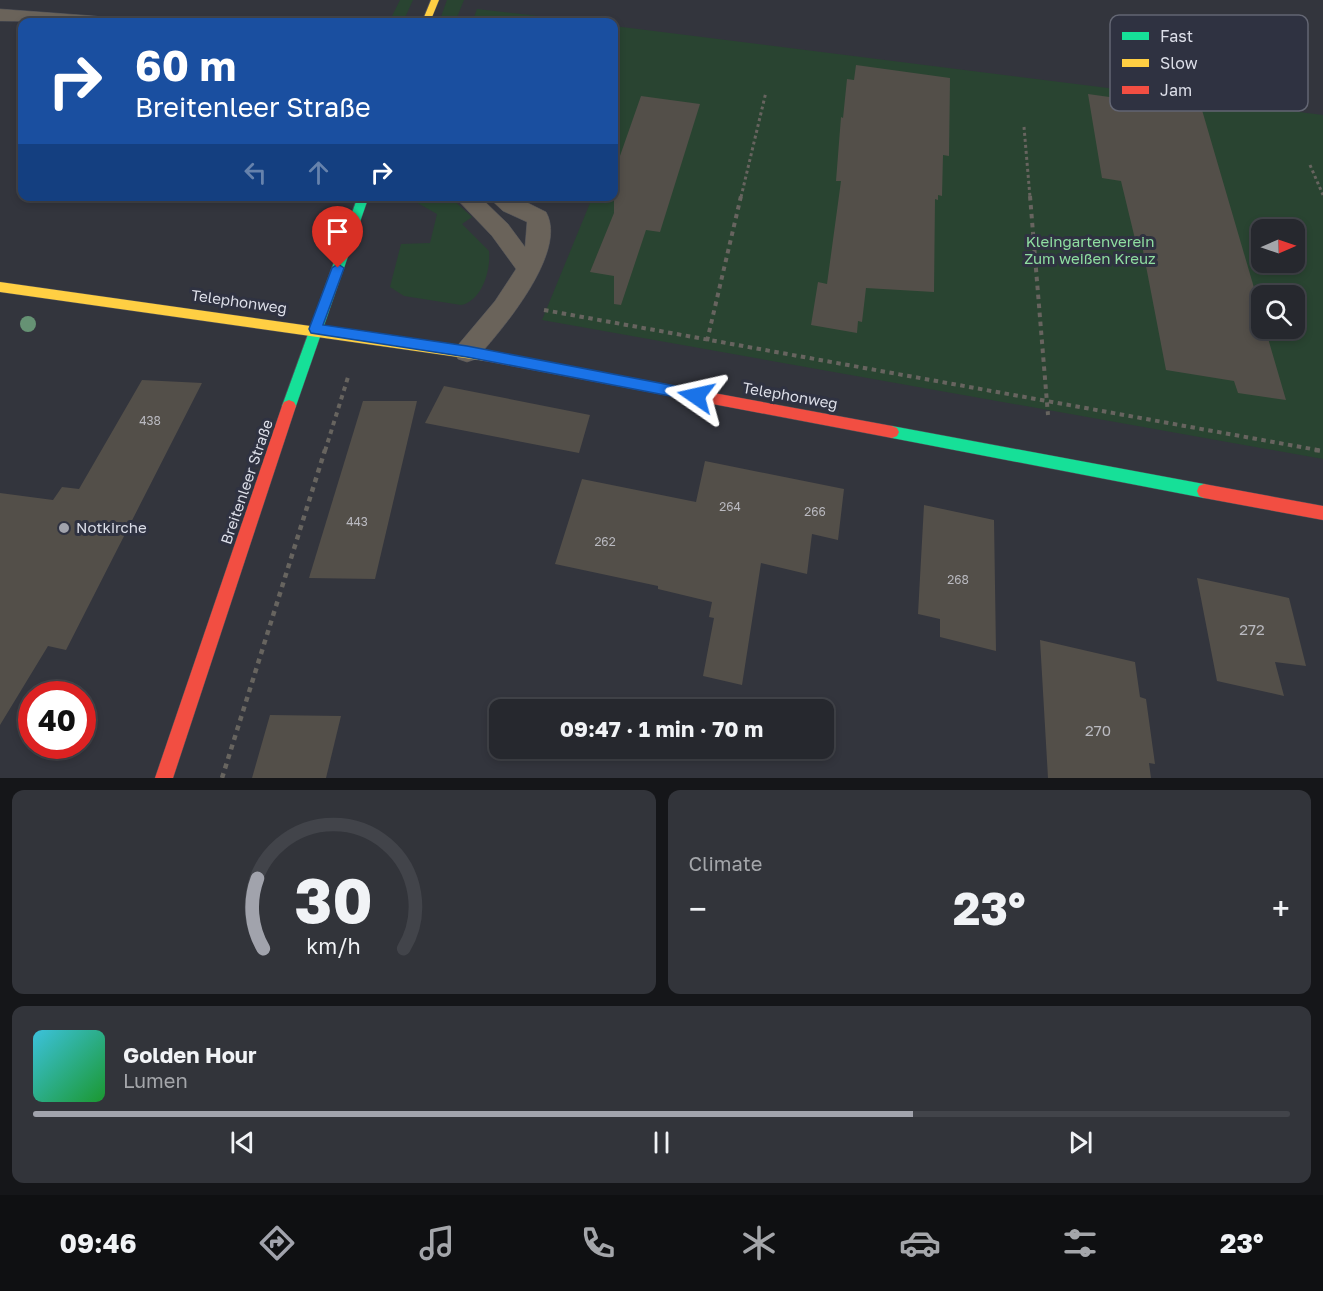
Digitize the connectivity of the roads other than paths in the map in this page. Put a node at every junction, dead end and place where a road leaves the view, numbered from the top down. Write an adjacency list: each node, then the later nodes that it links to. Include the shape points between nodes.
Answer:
1 (435, 0): 4 (street)
2 (0, 15): 3 (street)
3 (40, 18)
4 (428, 18)
5 (362, 201): 10 (street, Breitenleer Straße)
6 (470, 201): 8 (lane, via 500,230)
7 (504, 201): 8 (lane, via 538,218 542,229)
8 (527, 267): 11 (lane, via 500,316)
9 (0, 287): 10 (street, Telephonweg)
10 (315, 329): 11 (street, Telephonweg); 13 (street, Breitenleer Straße)
11 (467, 352): 12 (street, Telephonweg)
12 (1323, 513)
13 (164, 778)

